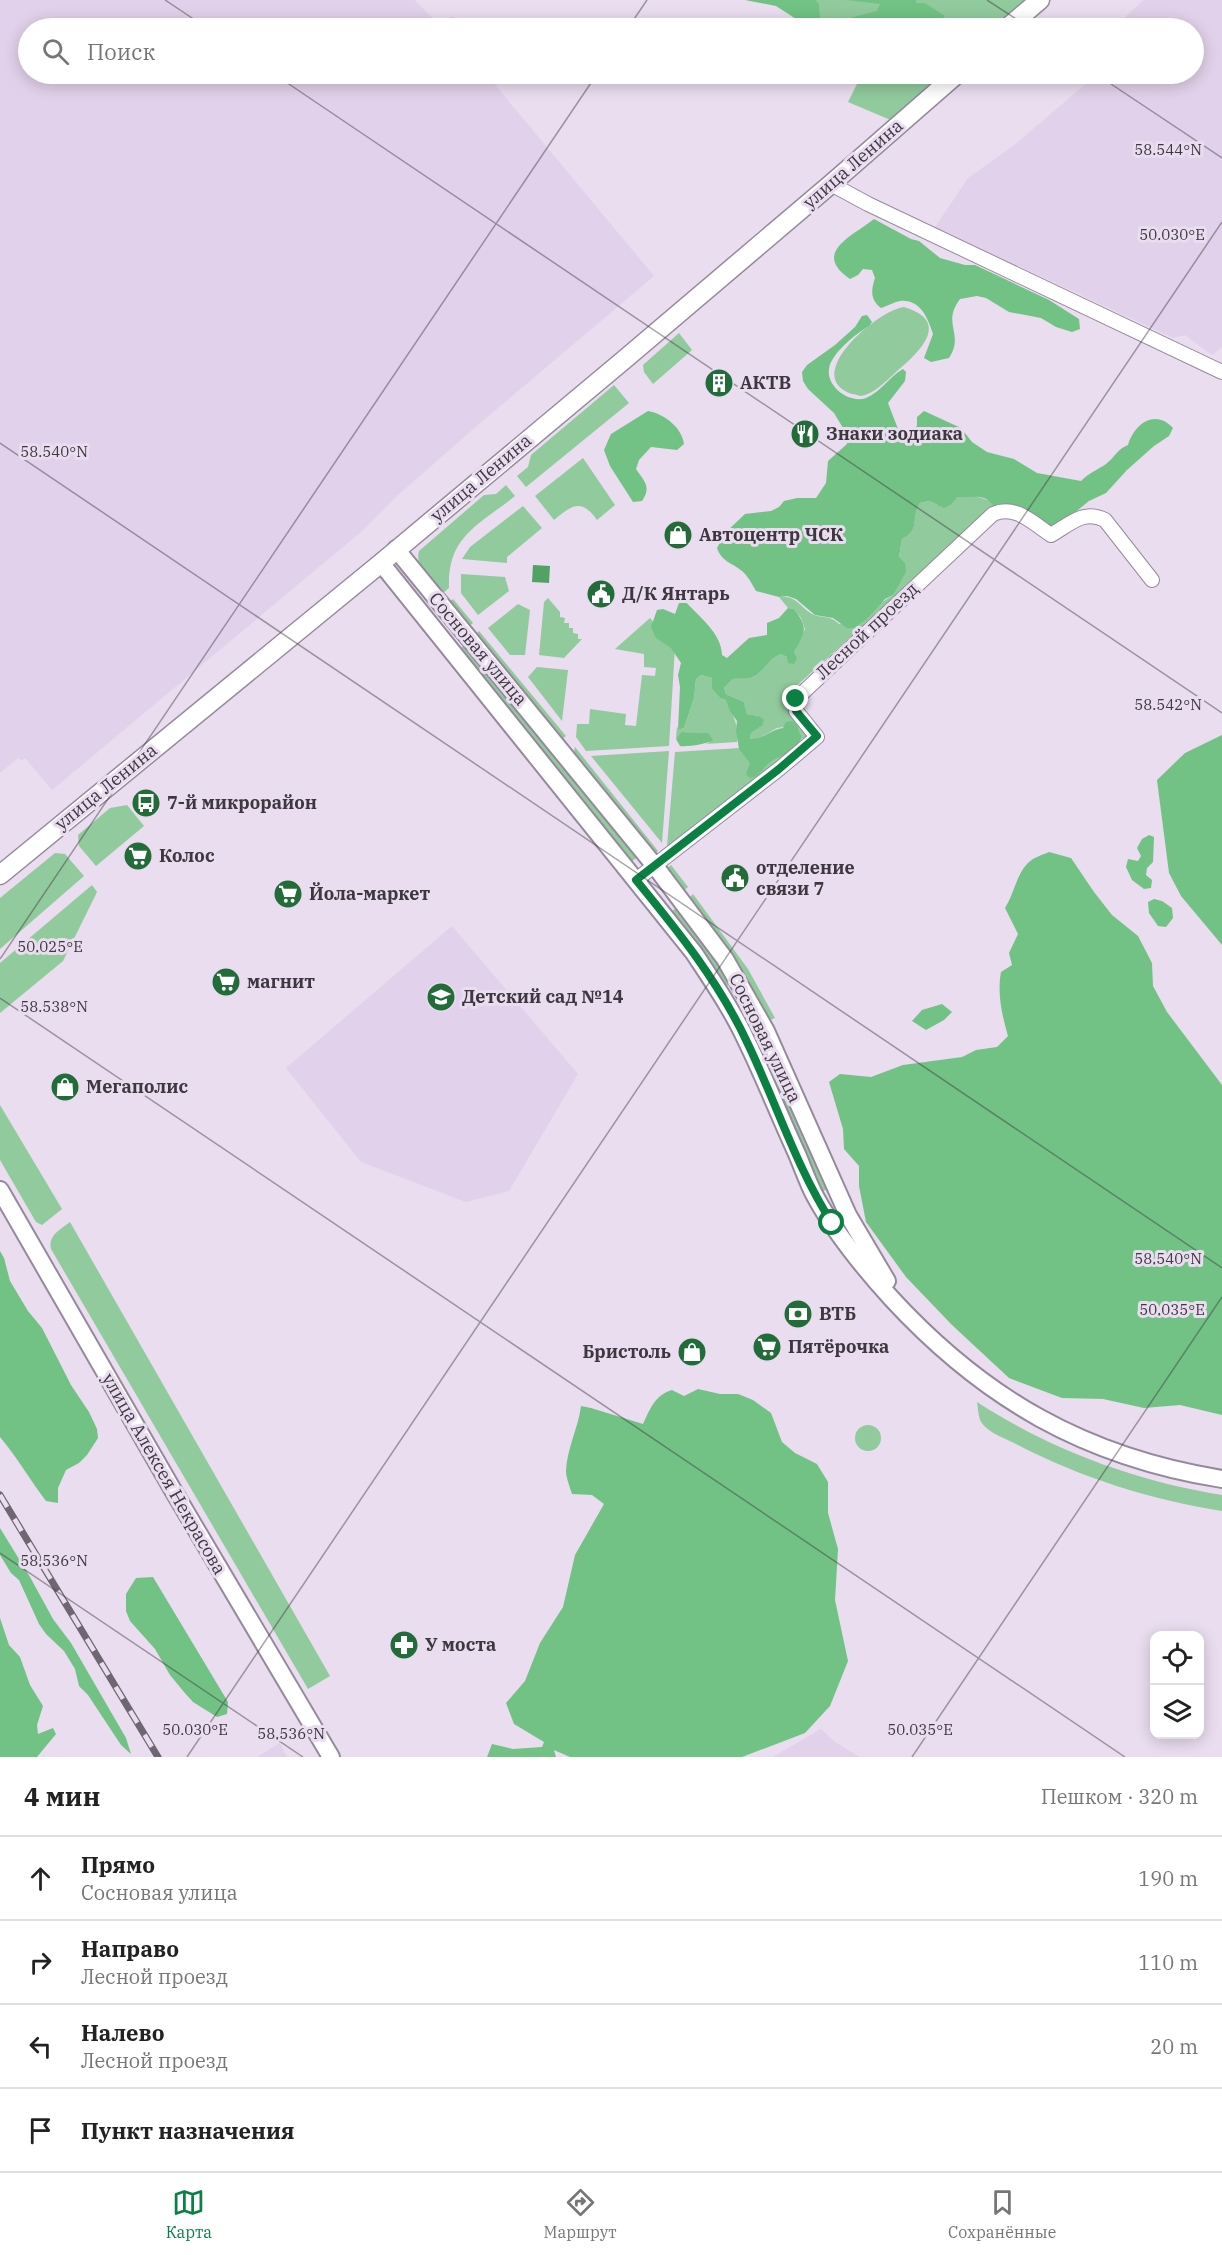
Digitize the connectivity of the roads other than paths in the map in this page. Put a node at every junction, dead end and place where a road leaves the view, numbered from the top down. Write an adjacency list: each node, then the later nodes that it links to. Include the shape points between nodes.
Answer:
1 (1040, 0): 2 (main road)
2 (1019, 18)
3 (946, 84): 4 (main road, улица Ленина)
4 (831, 184): 5 (street); 6 (main road, улица Ленина)
5 (1222, 372)
6 (396, 549): 7 (main road, улица Ленина); 9 (street, Сосновая улица)
7 (381, 563): 10 (main road, улица Ленина); 11 (street, Сосновая улица)
8 (1152, 579): 9 (street, Лесной проезд, via 1105,519 1095,514 1087,514 1051,535 1021,514 1002,510 993,514 796,699 796,711 817,736)
9 (655, 866): 11 (street, Лесной проезд); 13 (street, Сосновая улица, via 746,993 848,1215)
10 (0, 875)
11 (636, 880): 13 (street, Сосновая улица, via 694,953 727,1005 747,1041 815,1196 852,1252)
12 (0, 1190): 15 (street, улица Алексея Некрасова)
13 (917, 1327): 14 (street, Сосновая улица, via 995,1392 1072,1435 1133,1459)
14 (1222, 1479)
15 (330, 1757)

